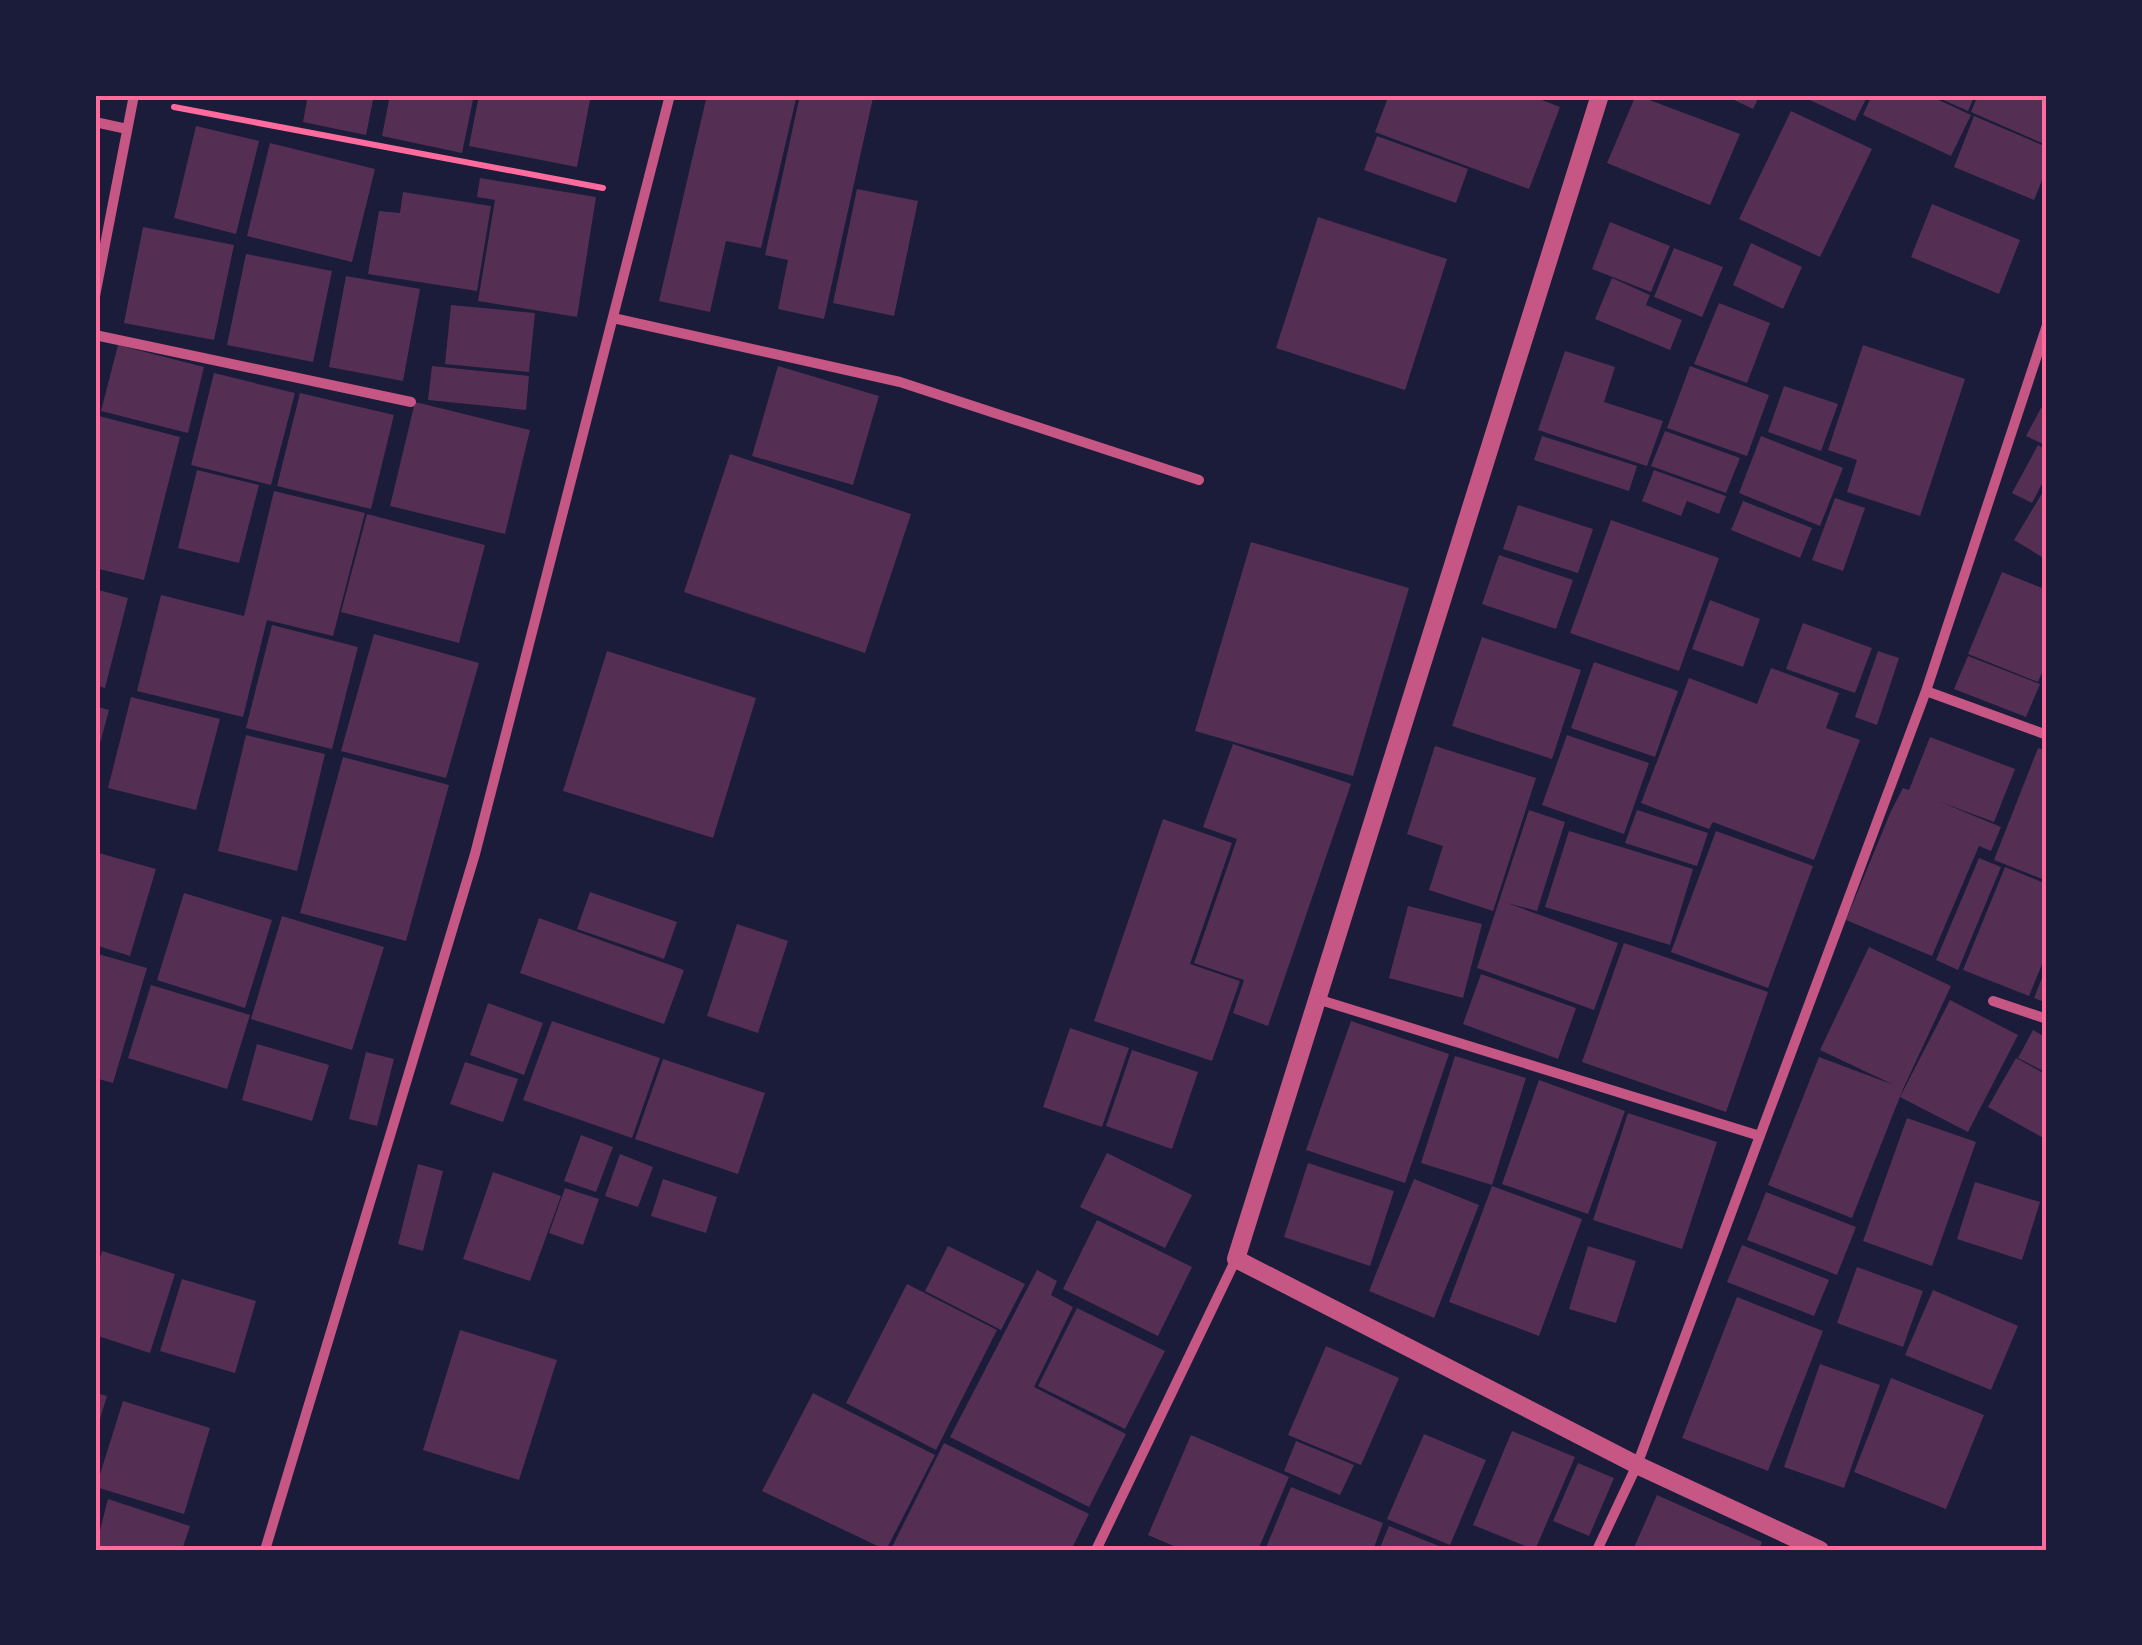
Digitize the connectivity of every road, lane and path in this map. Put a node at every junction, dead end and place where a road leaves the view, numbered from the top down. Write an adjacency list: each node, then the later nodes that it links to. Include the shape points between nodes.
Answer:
1 (670, 95): 6 (street)
2 (1600, 95): 15 (street)
3 (133, 97): 5 (street); 6 (path)
4 (95, 122): 5 (street)
5 (127, 129): 7 (street)
6 (644, 196): 8 (street)
7 (95, 296)
8 (613, 318): 12 (street, via 900,382); 21 (street, via 475,854)
9 (2047, 326): 13 (street)
10 (95, 335): 11 (street)
11 (411, 402)
12 (1199, 480)
13 (1926, 691): 14 (street); 18 (street)
14 (2047, 735)
15 (1316, 999): 18 (street); 19 (street)
16 (1993, 1001): 17 (street)
17 (2047, 1019)
18 (1760, 1136): 20 (street)
19 (1236, 1259): 20 (street); 22 (street)
20 (1637, 1465): 23 (street); 24 (street)
21 (265, 1550)
22 (1096, 1550)
23 (1597, 1550)
24 (1820, 1550)

